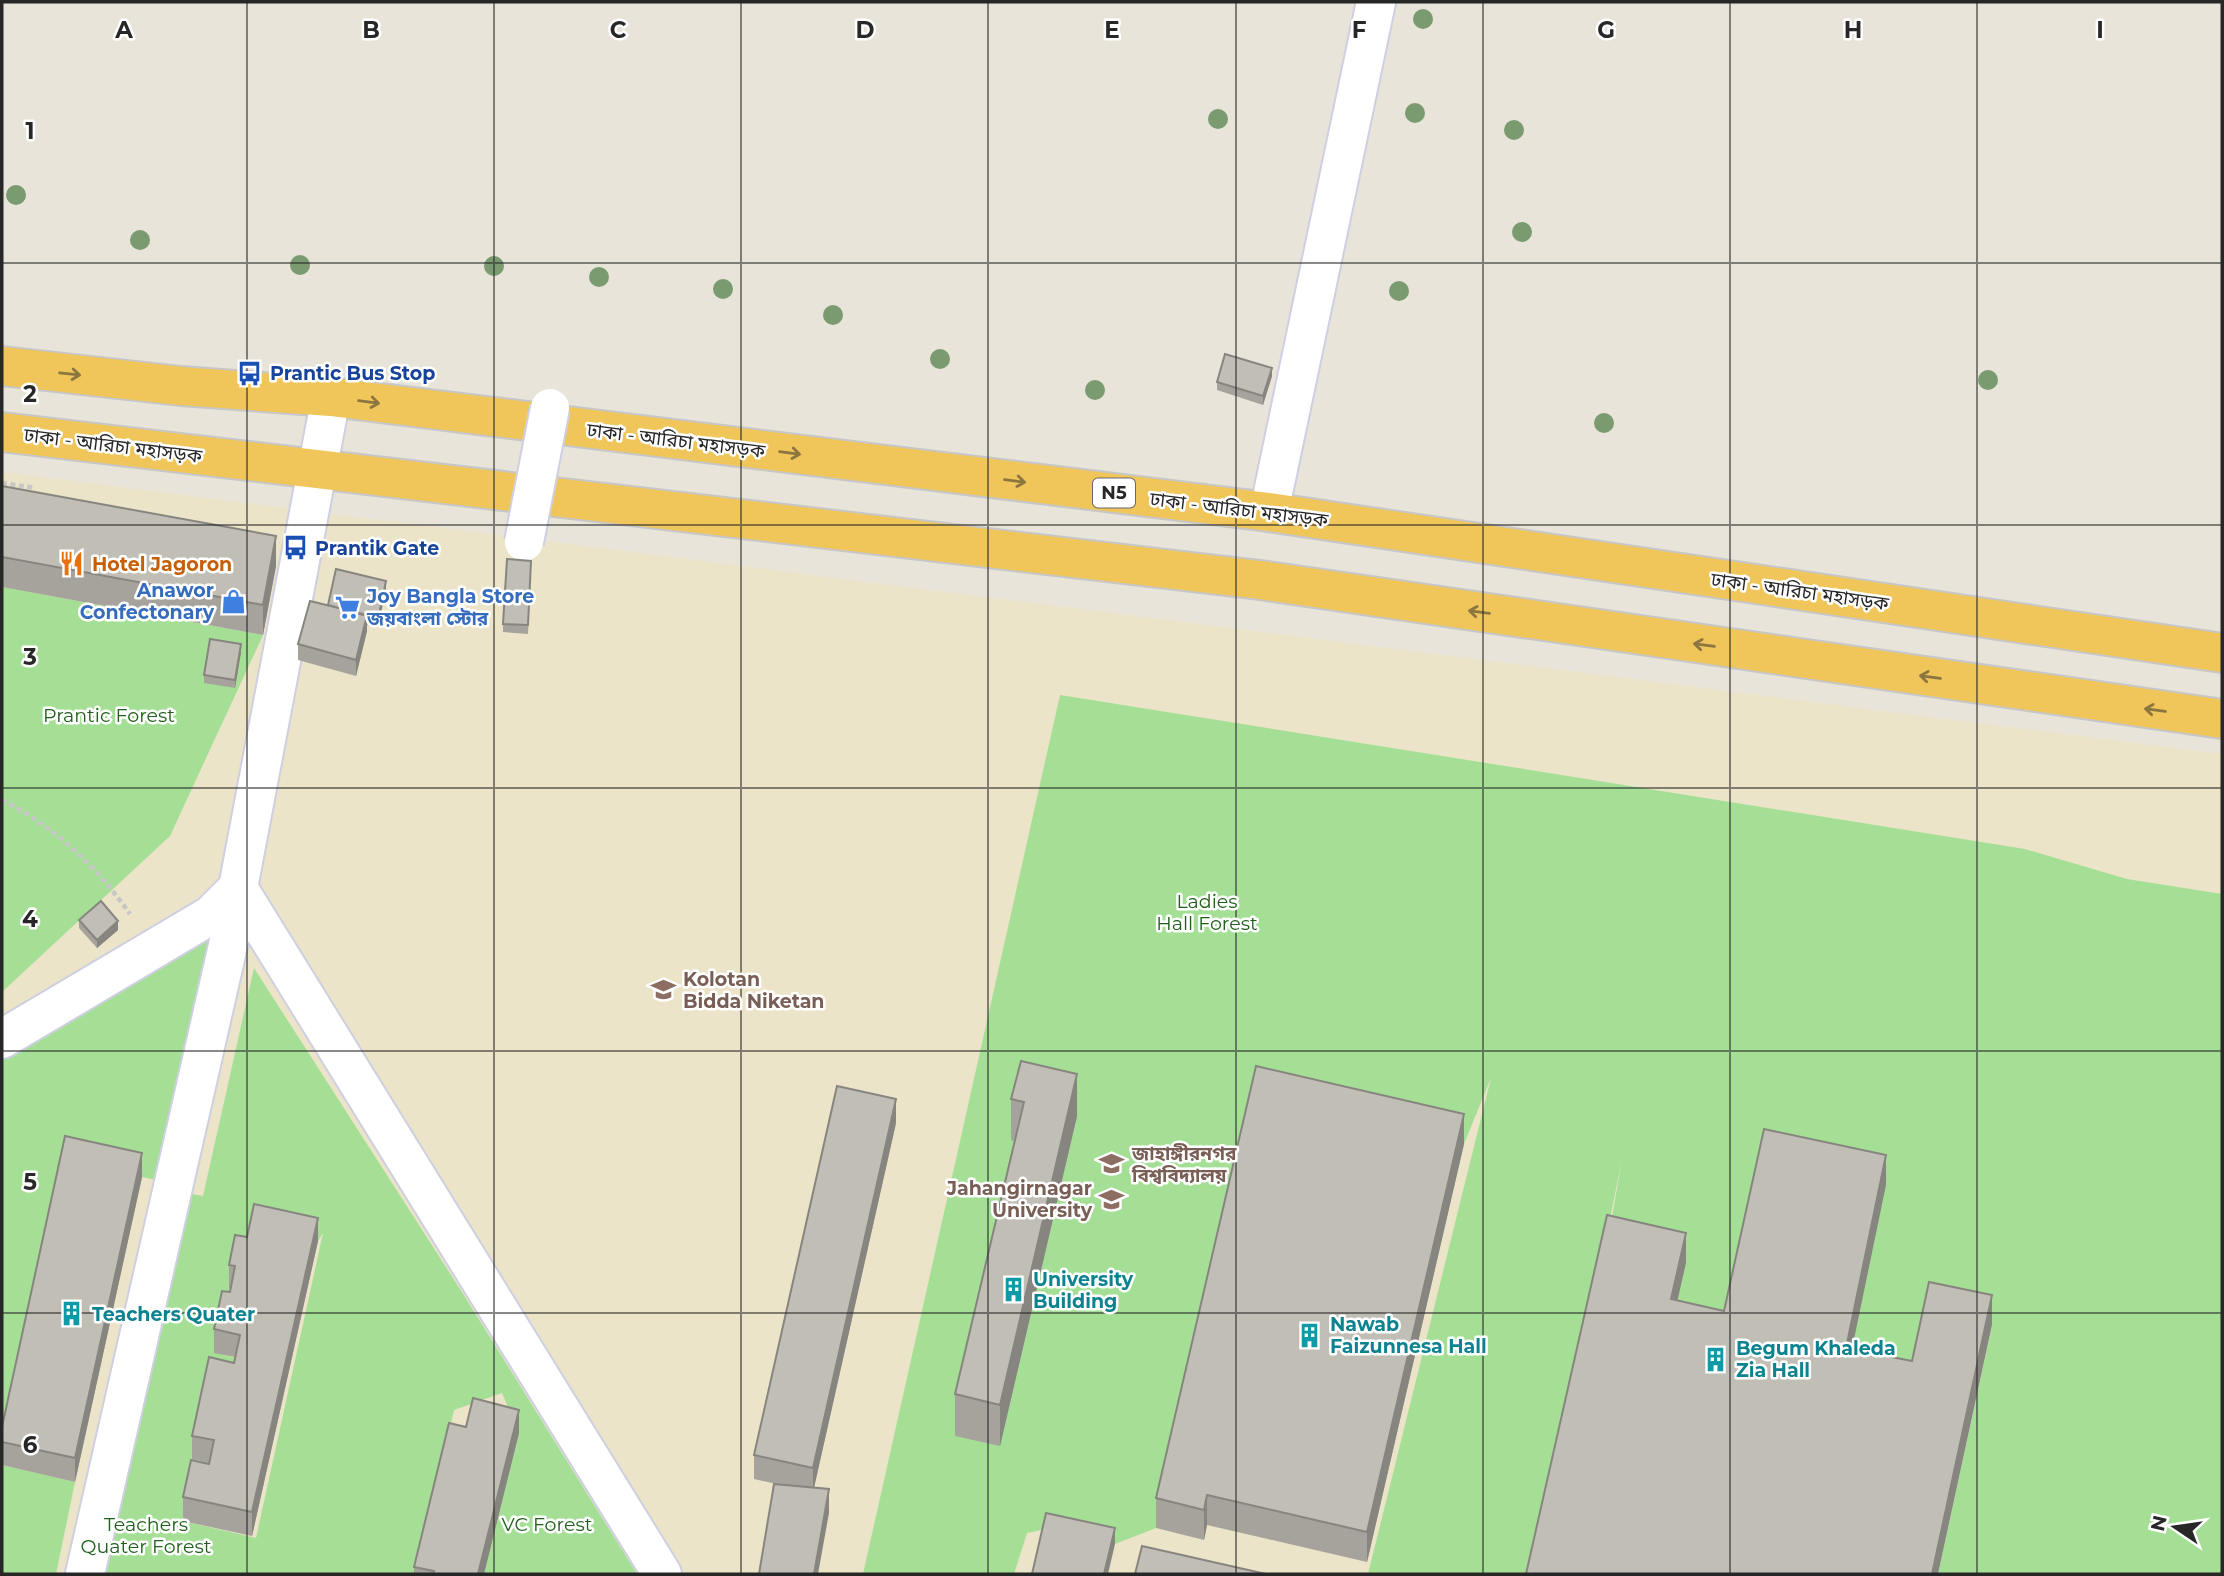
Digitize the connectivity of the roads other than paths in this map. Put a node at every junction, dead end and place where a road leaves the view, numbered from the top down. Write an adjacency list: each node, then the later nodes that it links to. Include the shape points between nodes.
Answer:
1 (1376, 2): 7 (street)
2 (2, 366): 3 (highway, ঢাকা - আরিচা মহাসড়ক / N5, one-way to 3)
3 (331, 397): 6 (street); 7 (highway, ঢাকা - আরিচা মহাসড়ক / N5, one-way to 7)
4 (550, 408): 8 (street, bridge)
5 (2, 432): 6 (highway, ঢাকা - আরিচা মহাসড়ক)
6 (317, 470): 10 (highway, ঢাকা - আরিচা মহাসড়ক, one-way to 6, via 1260,580); 11 (street)
7 (1269, 512): 9 (highway, ঢাকা - আরিচা মহাসড়ক / N5)
8 (524, 542)
9 (2222, 653)
10 (2222, 719)
11 (239, 888): 12 (street, via 211,915); 13 (street); 14 (street)
12 (2, 1039)
13 (85, 1574)
14 (662, 1574)

